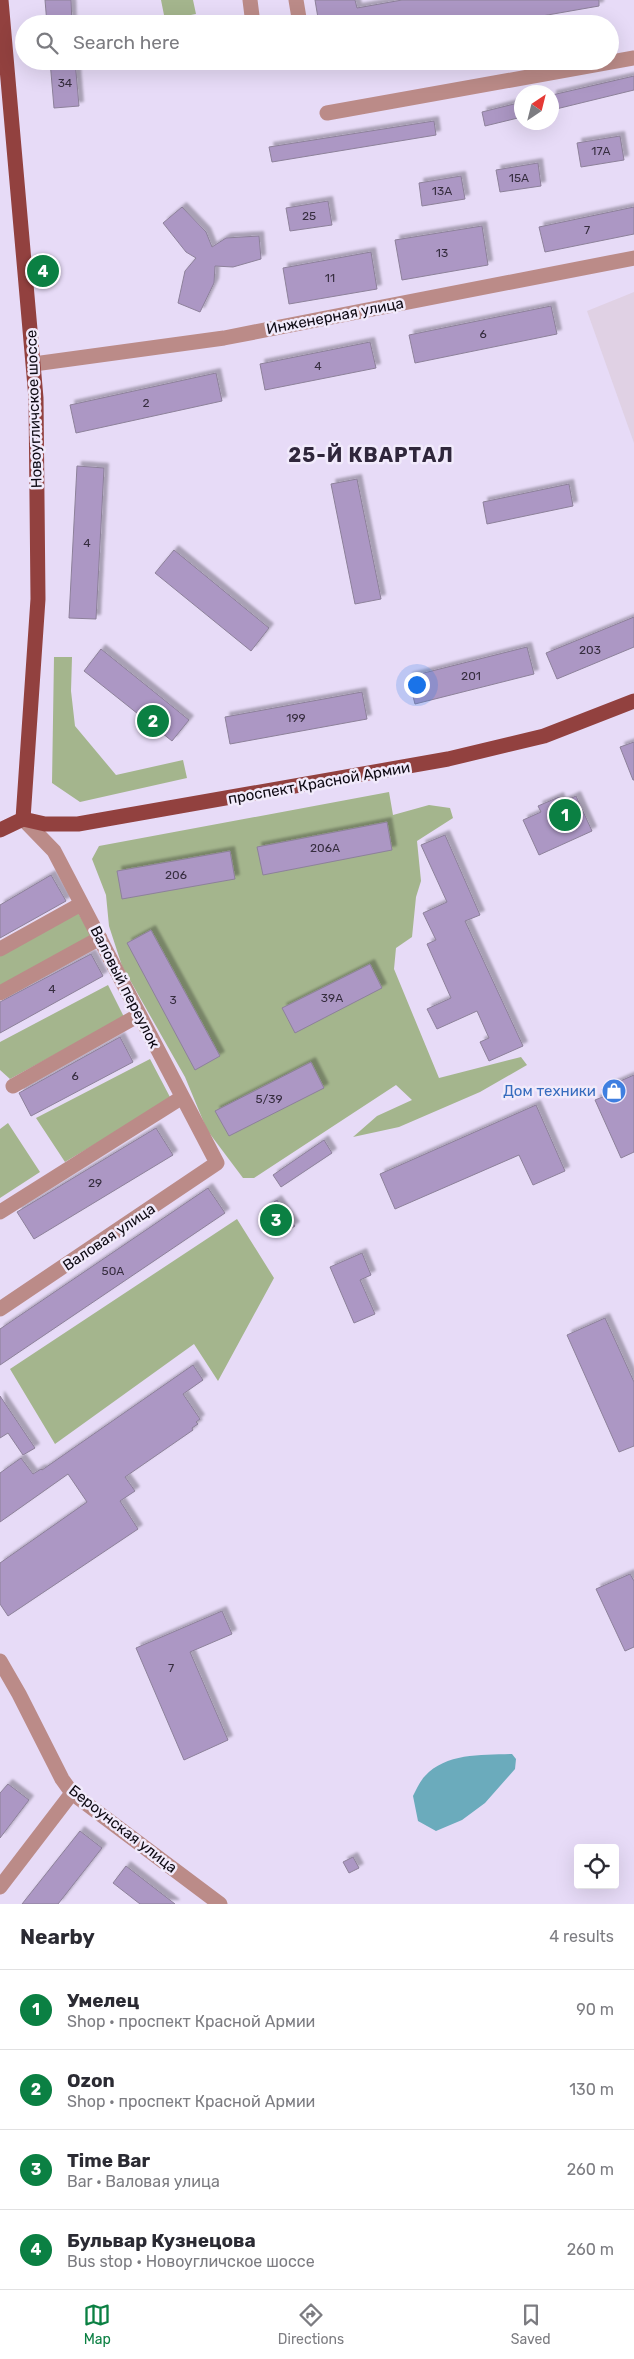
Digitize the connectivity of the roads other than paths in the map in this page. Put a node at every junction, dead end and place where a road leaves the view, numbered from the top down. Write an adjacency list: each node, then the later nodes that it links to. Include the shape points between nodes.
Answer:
1 (1, 0): 11 (main road, Новоугличское шоссе)
2 (250, 0): 4 (street)
3 (296, 0): 5 (street)
4 (252, 15)
5 (298, 15)
6 (634, 58): 7 (street)
7 (619, 61)
8 (567, 70): 9 (street)
9 (327, 113)
10 (634, 258): 11 (street, Инженерная улица, via 224,338)
11 (34, 364): 13 (main road, Новоугличское шоссе, via 38,599)
12 (634, 701): 13 (main road, проспект Красной Армии, via 544,736 394,770 78,824 45,824)
13 (23, 819): 14 (main road); 15 (street, Валовый переулок, via 54,851)
14 (0, 830)
15 (81, 904): 16 (street, Валовый переулок); 17 (street)
16 (100, 938): 18 (street); 19 (street, Валовый переулок)
17 (0, 949)
18 (0, 993)
19 (139, 1015): 20 (street); 21 (street, Валовый переулок)
20 (12, 1086)
21 (181, 1098): 22 (street, Валовый переулок); 23 (street)
22 (217, 1163): 24 (street, Валовая улица)
23 (0, 1212)
24 (0, 1310)
25 (0, 1661): 26 (street, Бероунская улица)
26 (72, 1793): 27 (street); 28 (street, Бероунская улица)
27 (0, 1887)
28 (220, 1904)

